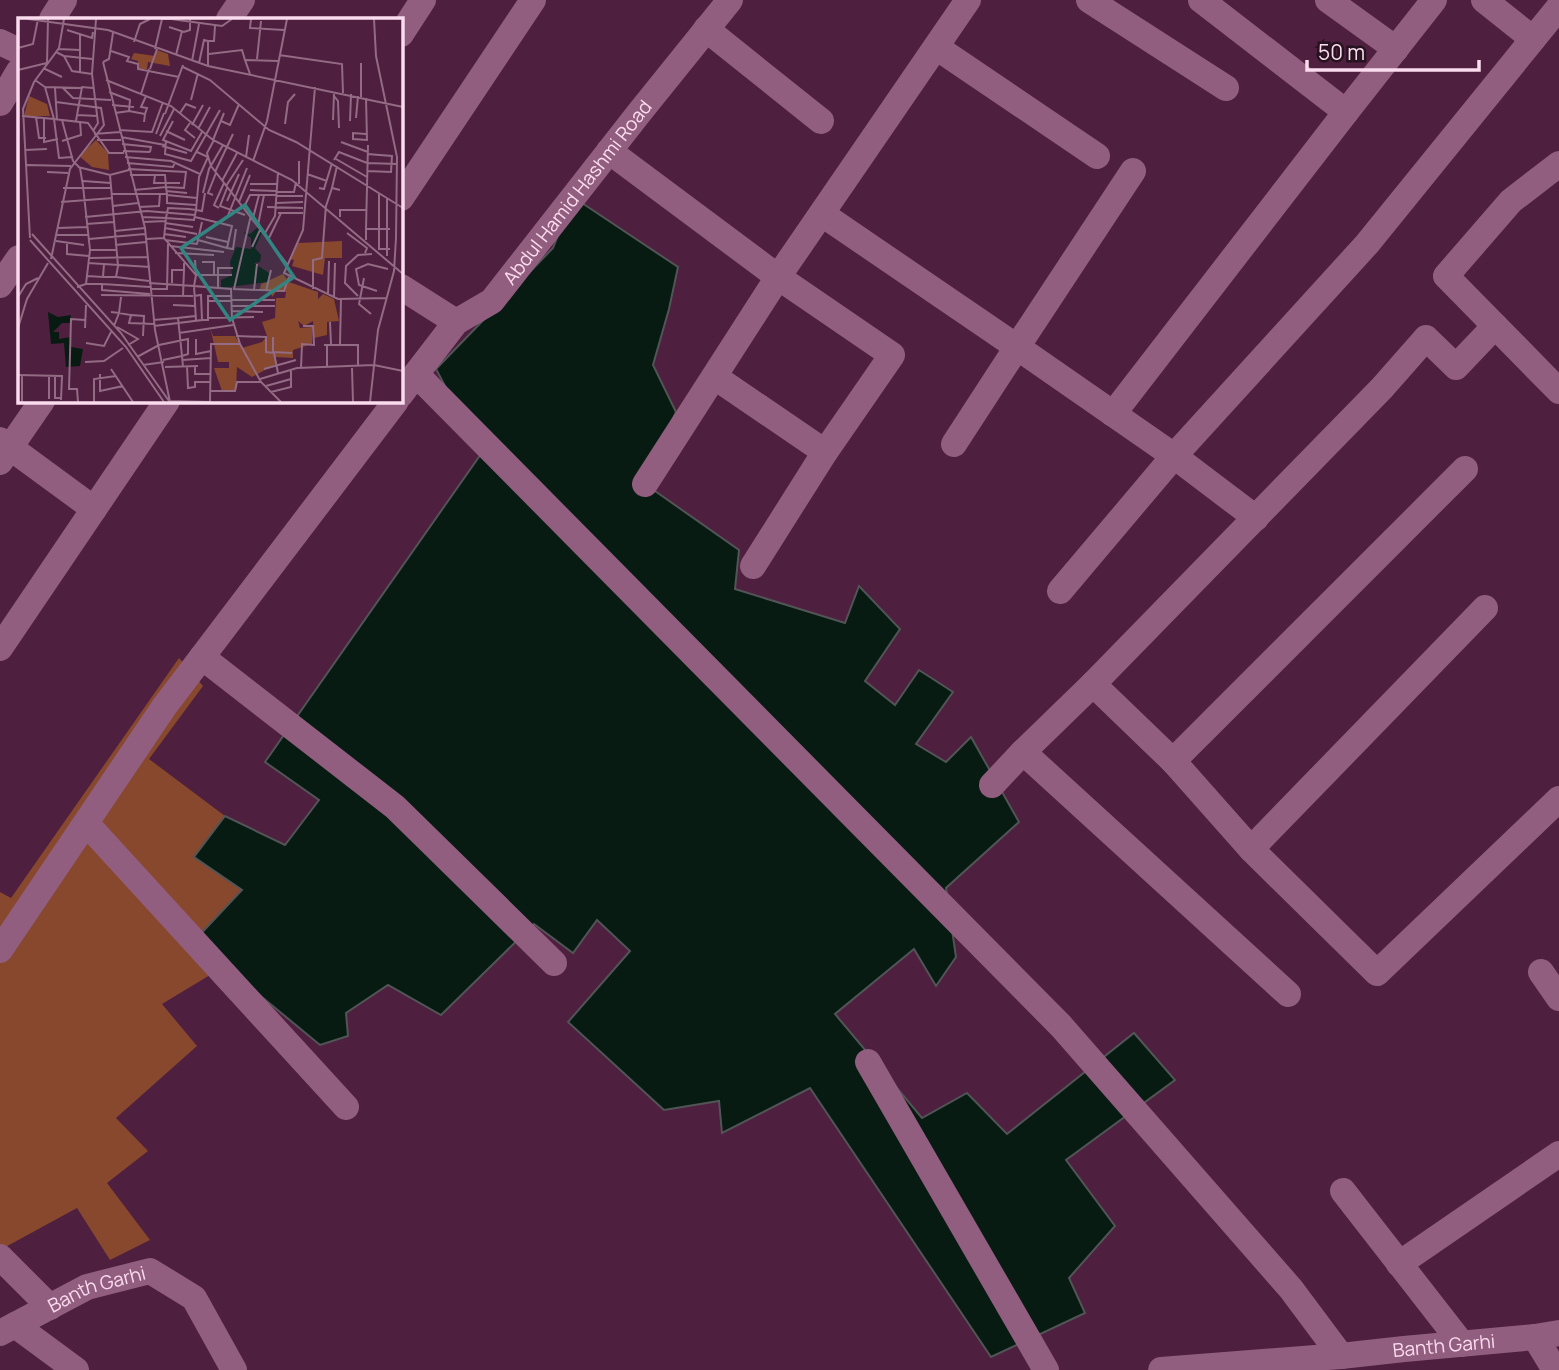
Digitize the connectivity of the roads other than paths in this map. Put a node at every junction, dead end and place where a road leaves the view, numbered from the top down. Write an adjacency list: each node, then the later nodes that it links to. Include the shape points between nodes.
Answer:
1 (64, 0): 13 (street)
2 (242, 0): 14 (street)
3 (423, 0): 16 (street)
4 (533, 0): 31 (street)
5 (730, 0): 15 (street, Abdul Hamid Hashmi Road)
6 (968, 0): 19 (street)
7 (1089, 0): 23 (street)
8 (1202, 0): 25 (street)
9 (1328, 0): 20 (street)
10 (1434, 0): 20 (street)
11 (1484, 0): 17 (street)
12 (1559, 7): 17 (street)
13 (53, 18)
14 (230, 18)
15 (706, 29): 26 (street); 27 (street, Abdul Hamid Hashmi Road)
16 (402, 32)
17 (1532, 39): 50 (street, via 1367,244)
18 (0, 42): 21 (street)
19 (936, 47): 28 (street); 32 (street)
20 (1396, 49): 25 (street)
21 (18, 51)
22 (18, 73): 24 (street)
23 (1227, 88)
24 (0, 103)
25 (1346, 112): 46 (street)
26 (821, 121)
27 (609, 151): 34 (street); 37 (street, Abdul Hamid Hashmi Road, via 492,301)
28 (1097, 156)
29 (1559, 164): 38 (street, via 1511,201 1446,276)
30 (1133, 172): 39 (street)
31 (402, 196)
32 (821, 214): 34 (street); 39 (street)
33 (18, 259): 35 (street)
34 (778, 277): 40 (street); 49 (street, via 892,355)
35 (0, 285)
36 (402, 288): 37 (street)
37 (456, 322): 41 (street)
38 (1495, 326): 42 (street); 54 (street, via 1456,367 1426,338)
39 (1017, 347): 46 (street); 47 (street)
40 (715, 377): 49 (street); 52 (street)
41 (408, 384): 83 (street, via 1061,1026 1291,1289)
42 (1559, 391)
43 (41, 402): 48 (street)
44 (166, 402): 53 (street)
45 (395, 402): 59 (street)
46 (1114, 414): 50 (street)
47 (954, 444)
48 (3, 450): 53 (street)
49 (824, 452): 55 (street)
50 (1174, 456): 54 (street); 56 (street)
51 (1465, 469): 62 (street)
52 (645, 484)
53 (94, 509): 58 (street)
54 (1256, 518): 60 (street)
55 (753, 566)
56 (1060, 591)
57 (1485, 608): 66 (street)
58 (0, 648)
59 (202, 657): 65 (street); 68 (street, via 395,807)
60 (1093, 684): 61 (street); 62 (street)
61 (1023, 752): 63 (street); 70 (street)
62 (1173, 761): 66 (street)
63 (992, 785)
64 (1559, 799): 66 (street, via 1377,973)
65 (86, 823): 67 (street); 73 (street)
66 (1251, 849)
67 (0, 950)
68 (554, 963)
69 (1541, 972): 71 (street)
70 (1288, 994)
71 (1559, 998)
72 (868, 1062): 87 (street)
73 (346, 1107)
74 (1559, 1154): 77 (street)
75 (1343, 1191): 77 (street)
76 (0, 1257): 78 (street)
77 (1399, 1264): 81 (street)
78 (50, 1307): 79 (street, Banth Garhi); 86 (street, Banth Garhi, via 87,1287 149,1271 194,1298)
79 (8, 1329): 85 (street)
80 (1547, 1335): 81 (street, Banth Garhi); 90 (street)
81 (1462, 1344): 82 (street, Banth Garhi)
82 (1404, 1349): 83 (street, Banth Garhi); 89 (street)
83 (1341, 1356): 84 (street, Banth Garhi)
84 (1277, 1366): 88 (street, Banth Garhi)
85 (76, 1370)
86 (234, 1370)
87 (1046, 1370)
88 (1161, 1370)
89 (1420, 1370)
90 (1555, 1370)

